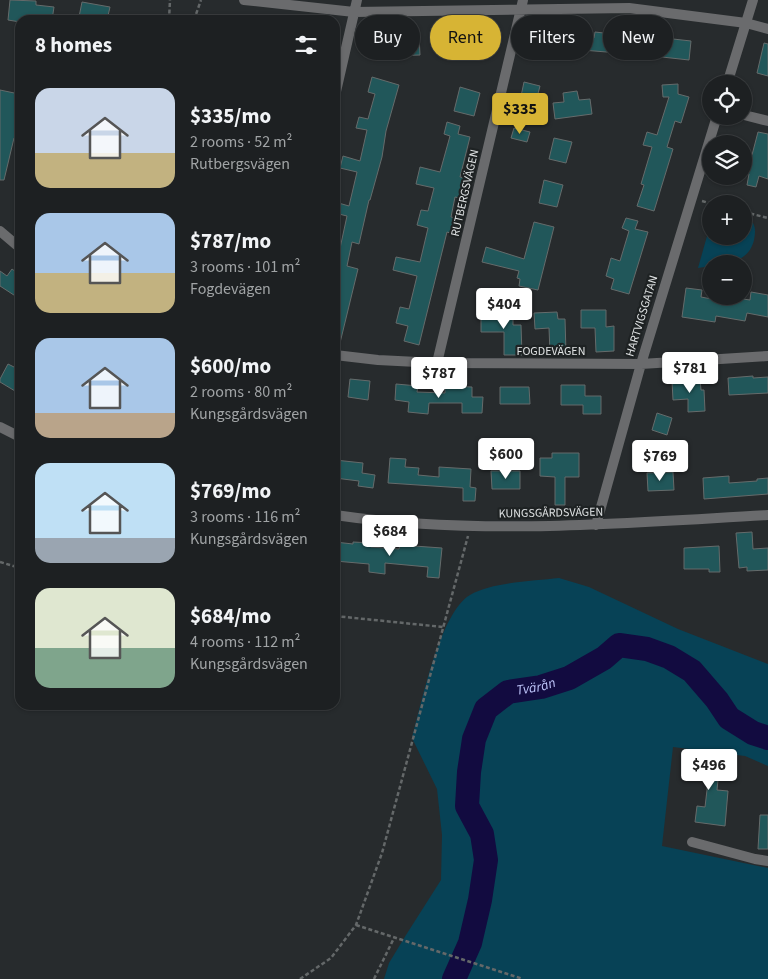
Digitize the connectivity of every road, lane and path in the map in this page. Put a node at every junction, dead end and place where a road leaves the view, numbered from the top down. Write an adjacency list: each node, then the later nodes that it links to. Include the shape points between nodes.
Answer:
1 (170, 0): 8 (path)
2 (201, 0): 9 (path)
3 (244, 0): 7 (street)
4 (357, 0): 7 (street)
5 (753, 0): 10 (street)
6 (522, 4): 7 (street); 10 (street, via 629,8); 23 (street, RUTBERGSVÄGEN)
7 (354, 12): 12 (street)
8 (170, 15)
9 (196, 15)
10 (746, 23): 11 (street); 13 (street)
11 (768, 29)
12 (340, 74)
13 (730, 75)
14 (752, 117): 15 (street)
15 (768, 121)
16 (714, 125): 24 (street, HARTVIGSGATAN)
17 (752, 214): 18 (path)
18 (768, 218)
19 (0, 231): 20 (street)
20 (15, 244)
21 (340, 356): 23 (street, FOGDEVÄGEN)
22 (768, 356): 24 (street, FOGDEVÄGEN)
23 (437, 363): 24 (street, FOGDEVÄGEN)
24 (641, 364): 29 (street, HARTVIGSGATAN)
25 (0, 427): 26 (street)
26 (15, 434)
27 (340, 515): 30 (street, KUNGSGÅRDSVÄGEN)
28 (768, 515): 29 (street, KUNGSGÅRDSVÄGEN)
29 (596, 525): 30 (street, KUNGSGÅRDSVÄGEN)
30 (471, 527): 34 (path)
31 (0, 562): 32 (path)
32 (15, 566)
33 (340, 617): 34 (path)
34 (443, 628): 37 (path, via 382,853)
35 (692, 842): 36 (street)
36 (768, 861)
37 (356, 925): 38 (path); 39 (path, via 331,958)
38 (394, 937): 40 (path); 41 (path)
39 (300, 979)
40 (374, 979)
41 (523, 979)

